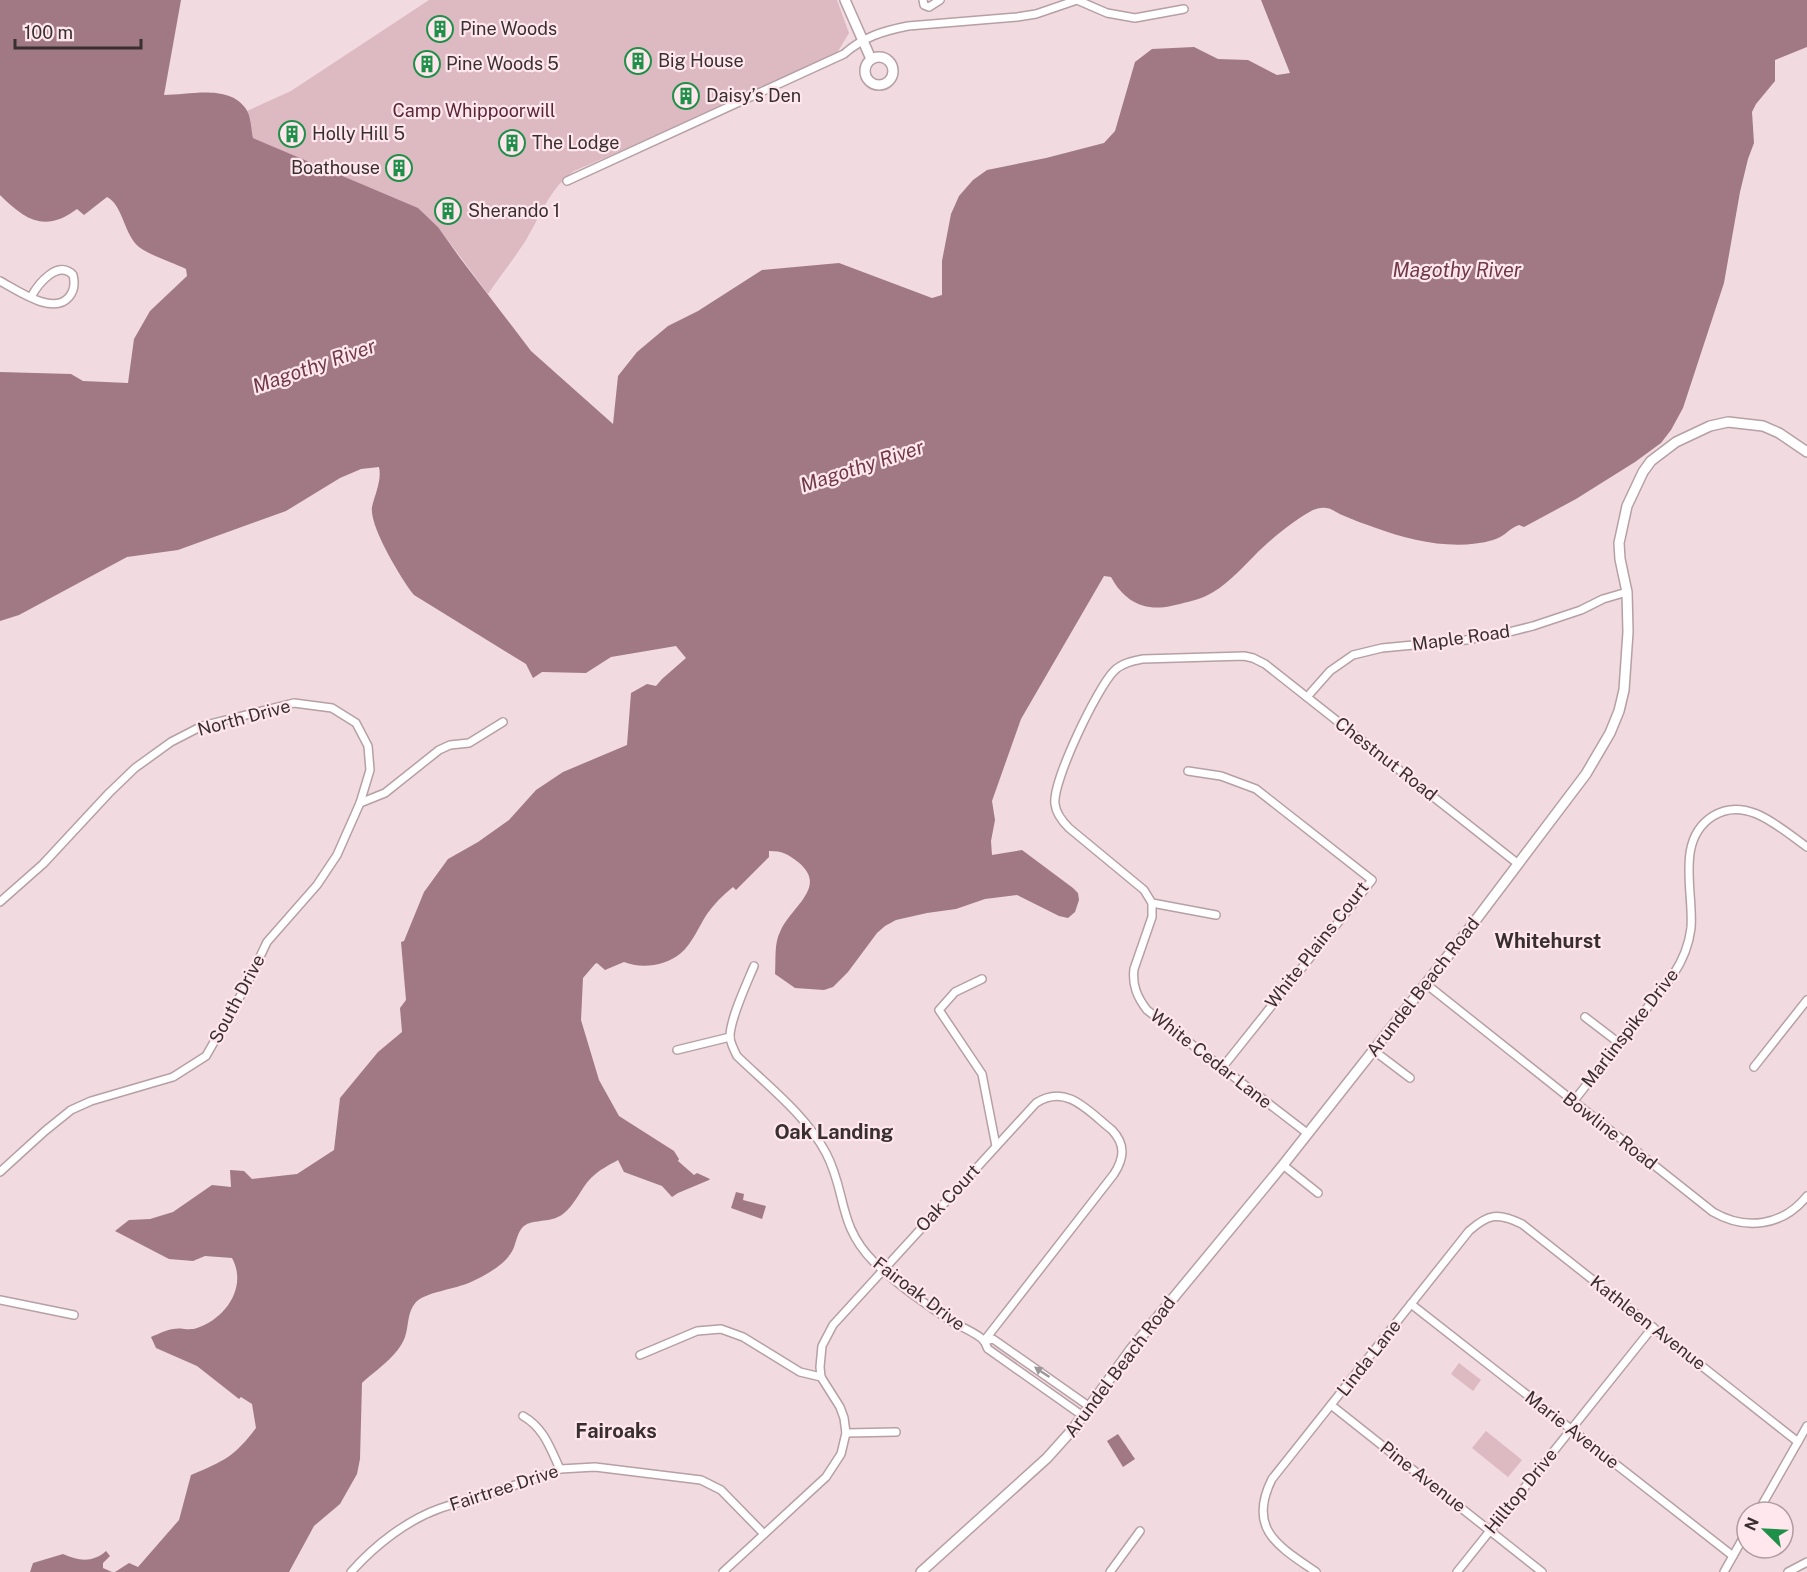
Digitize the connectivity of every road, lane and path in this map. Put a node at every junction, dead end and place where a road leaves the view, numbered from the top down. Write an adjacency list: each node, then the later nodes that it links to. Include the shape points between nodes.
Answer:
1 (845, 0): 5 (street)
2 (923, 0): 3 (street, via 929,7)
3 (940, 0)
4 (1184, 9): 5 (street, via 1135,18 1107,13 1077,0 1036,14 908,26)
5 (862, 40): 6 (street); 7 (street, via 844,54)
6 (871, 59)
7 (567, 181)
8 (0, 281): 9 (street)
9 (31, 297): 9 (street, via 48,305 67,300 74,288 73,275 59,269)
10 (1807, 452): 11 (street, Arundel Beach Road, via 1763,426 1728,422 1692,433 1662,451 1636,483 1623,519 1620,551)
11 (1627, 592): 12 (street, Maple Road, via 1505,633 1353,655 1330,671); 17 (street, Arundel Beach Road, via 1626,671 1619,711 1586,774)
12 (1307, 697): 17 (street, Chestnut Road); 19 (street, Chestnut Road, via 1253,658 1131,661 1111,675 1087,713 1058,785 1055,807 1069,828 1144,890)
13 (503, 722): 15 (street, via 469,743 440,750 386,793)
14 (1188, 771): 31 (street, White Plains Court, via 1221,776 1256,789 1371,880)
15 (360, 803): 18 (street, North Drive, via 370,770 368,746 356,723 332,708 294,703 223,720 171,742 135,768 43,864); 37 (street, South Drive, via 337,855 317,885 267,942 206,1056 173,1077 71,1110)
16 (1807, 848): 27 (street, Marlinspike Drive, via 1765,818 1743,810 1720,812 1700,828 1689,852 1691,926 1684,957)
17 (1517, 863): 23 (street, Arundel Beach Road)
18 (0, 902)
19 (1152, 903): 20 (street); 31 (street, White Cedar Lane, via 1152,917 1134,969 1137,995 1147,1010)
20 (1216, 915)
21 (754, 966): 26 (street)
22 (982, 979): 35 (street, via 955,992 939,1010 982,1074)
23 (1426, 984): 29 (street, Arundel Beach Road); 33 (street, Bowline Road)
24 (1807, 1000): 30 (street)
25 (1585, 1017): 27 (street)
26 (730, 1037): 28 (street); 41 (street, Fairoak Drive, via 737,1056 816,1136 834,1172 852,1234)
27 (1619, 1043): 33 (street, Marlinspike Drive)
28 (677, 1050)
29 (1373, 1050): 32 (street); 34 (street, Arundel Beach Road)
30 (1754, 1067)
31 (1222, 1068): 34 (street, White Cedar Lane)
32 (1410, 1078)
33 (1573, 1102): 39 (street, Bowline Road, via 1723,1218 1750,1224 1772,1221 1793,1210)
34 (1307, 1133): 36 (street, Arundel Beach Road)
35 (996, 1146): 41 (street, Oak Court); 46 (street, Oak Court, via 1036,1103 1059,1095 1074,1100 1112,1130 1123,1151 1114,1174)
36 (1282, 1165): 38 (street); 50 (street, Arundel Beach Road, via 1132,1348)
37 (0, 1172)
38 (1318, 1193)
39 (1807, 1196)
40 (1492, 1216): 43 (street, Linda Lane, via 1468,1231); 45 (street, Kathleen Avenue, via 1522,1224)
41 (882, 1270): 46 (street, Fairoak Drive); 48 (street, Oak Court, via 826,1335 820,1357)
42 (0, 1300): 44 (street)
43 (1411, 1304): 49 (street, Linda Lane); 54 (street, Marie Avenue)
44 (74, 1315)
45 (1653, 1327): 54 (street, Hilltop Drive); 57 (street, Kathleen Avenue)
46 (984, 1341): 50 (street, Fairoak Drive, one-way to 46, via 993,1339); 52 (street, Fairoak Drive, via 988,1349)
47 (640, 1354): 48 (street, via 697,1331 721,1329 743,1337 800,1372)
48 (821, 1377): 56 (street, via 840,1407)
49 (1331, 1405): 60 (street, Pine Avenue); 70 (street, Linda Lane, via 1272,1479 1263,1500 1265,1527 1274,1541)
50 (1090, 1407): 52 (street, Arundel Beach Road)
51 (523, 1416): 58 (street, via 542,1431)
52 (1083, 1416): 68 (street, Arundel Beach Road, via 1047,1458)
53 (1807, 1426): 57 (street)
54 (1570, 1430): 60 (street, Hilltop Drive); 64 (street, Marie Avenue)
55 (896, 1432): 56 (street)
56 (846, 1433): 62 (street, via 841,1454 826,1477)
57 (1798, 1442): 59 (street)
58 (560, 1469): 62 (street, Fairtree Drive, via 595,1467 701,1480 721,1490); 66 (street, Fairtree Drive, via 412,1522)
59 (1765, 1500)
60 (1490, 1530): 71 (street, Hilltop Drive); 72 (street, Pine Avenue)
61 (1140, 1531): 69 (street)
62 (764, 1534): 67 (street)
63 (1735, 1552): 64 (street)
64 (1733, 1556): 73 (street)
65 (1807, 1562): 74 (street)
66 (351, 1572)
67 (723, 1572)
68 (921, 1572)
69 (1110, 1572)
70 (1316, 1572)
71 (1457, 1572)
72 (1542, 1572)
73 (1724, 1572)
74 (1788, 1572)

